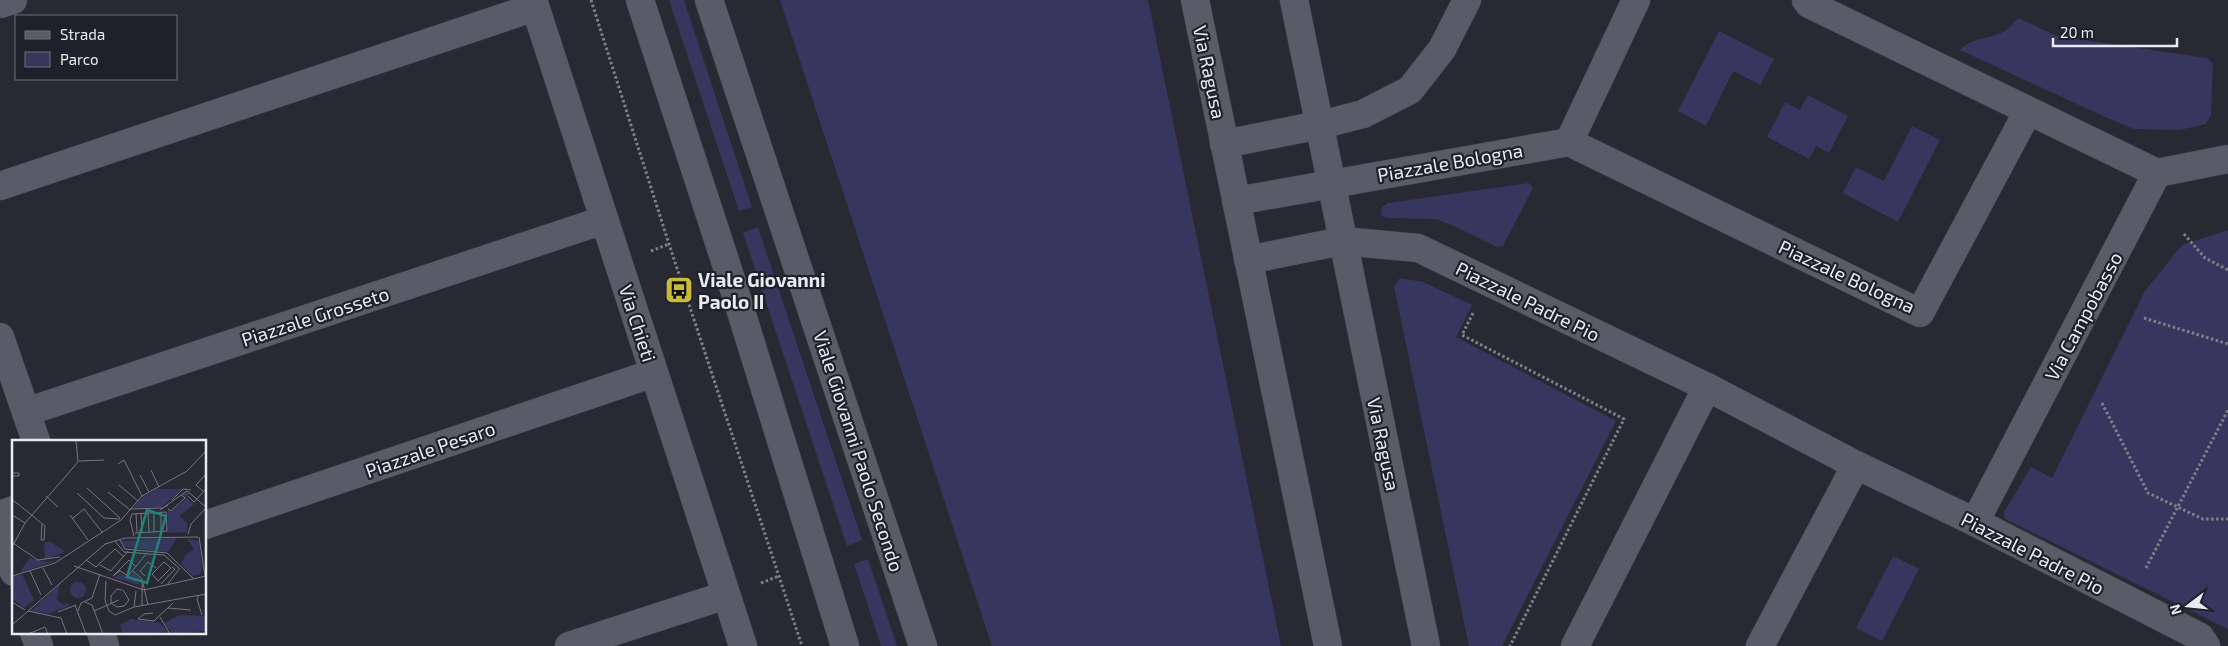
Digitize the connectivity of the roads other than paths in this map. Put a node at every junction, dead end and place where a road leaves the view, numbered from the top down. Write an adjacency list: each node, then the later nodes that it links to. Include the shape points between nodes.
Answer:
1 (13, 0): 10 (street)
2 (640, 0): 42 (street)
3 (709, 0): 43 (street, Viale Giovanni Paolo Secondo)
4 (1194, 0): 14 (street, Via Ragusa)
5 (1294, 0): 12 (street, Via Ragusa)
6 (1467, 0): 12 (street, via 1442,49 1410,90 1363,114)
7 (1636, 0): 13 (street)
8 (1809, 1): 11 (street)
9 (534, 3): 18 (street); 20 (street, Via Chieti)
10 (0, 4)
11 (2028, 111): 13 (street, Piazzale Bologna, via 1920,313); 16 (street)
12 (1320, 125): 14 (street, Via Ragusa); 17 (street, Via Ragusa)
13 (1569, 142): 17 (street, Piazzale Bologna)
14 (1224, 144): 19 (street, Via Ragusa)
15 (2228, 159): 16 (street)
16 (2157, 173): 31 (street, Via Campobasso)
17 (1331, 183): 19 (street); 21 (street, Via Ragusa)
18 (0, 186)
19 (1236, 201): 22 (street, Via Ragusa)
20 (604, 220): 24 (street, Via Chieti); 26 (street, Piazzale Grosseto)
21 (1342, 241): 22 (street); 25 (street, Piazzale Padre Pio, via 1418,248); 45 (street, Via Ragusa)
22 (1248, 260): 44 (street, Via Ragusa)
23 (0, 337): 26 (street)
24 (654, 373): 32 (street, Piazzale Pesaro); 35 (street, Via Chieti)
25 (1707, 387): 28 (street, Piazzale Padre Pio); 46 (street)
26 (26, 412): 27 (street)
27 (36, 440)
28 (1856, 465): 31 (street, Piazzale Padre Pio); 47 (street)
29 (12, 511): 30 (street)
30 (0, 516)
31 (1975, 522): 48 (street, Piazzale Padre Pio, via 2200,637)
32 (206, 525)
33 (0, 531): 34 (street)
34 (12, 566)
35 (726, 594): 40 (street); 41 (street, Via Chieti)
36 (35, 634): 38 (street)
37 (102, 634): 39 (street)
38 (39, 646)
39 (106, 646)
40 (569, 646)
41 (743, 646)
42 (845, 646)
43 (923, 646)
44 (1328, 646)
45 (1426, 646)
46 (1575, 646)
47 (1760, 646)
48 (2206, 646)

